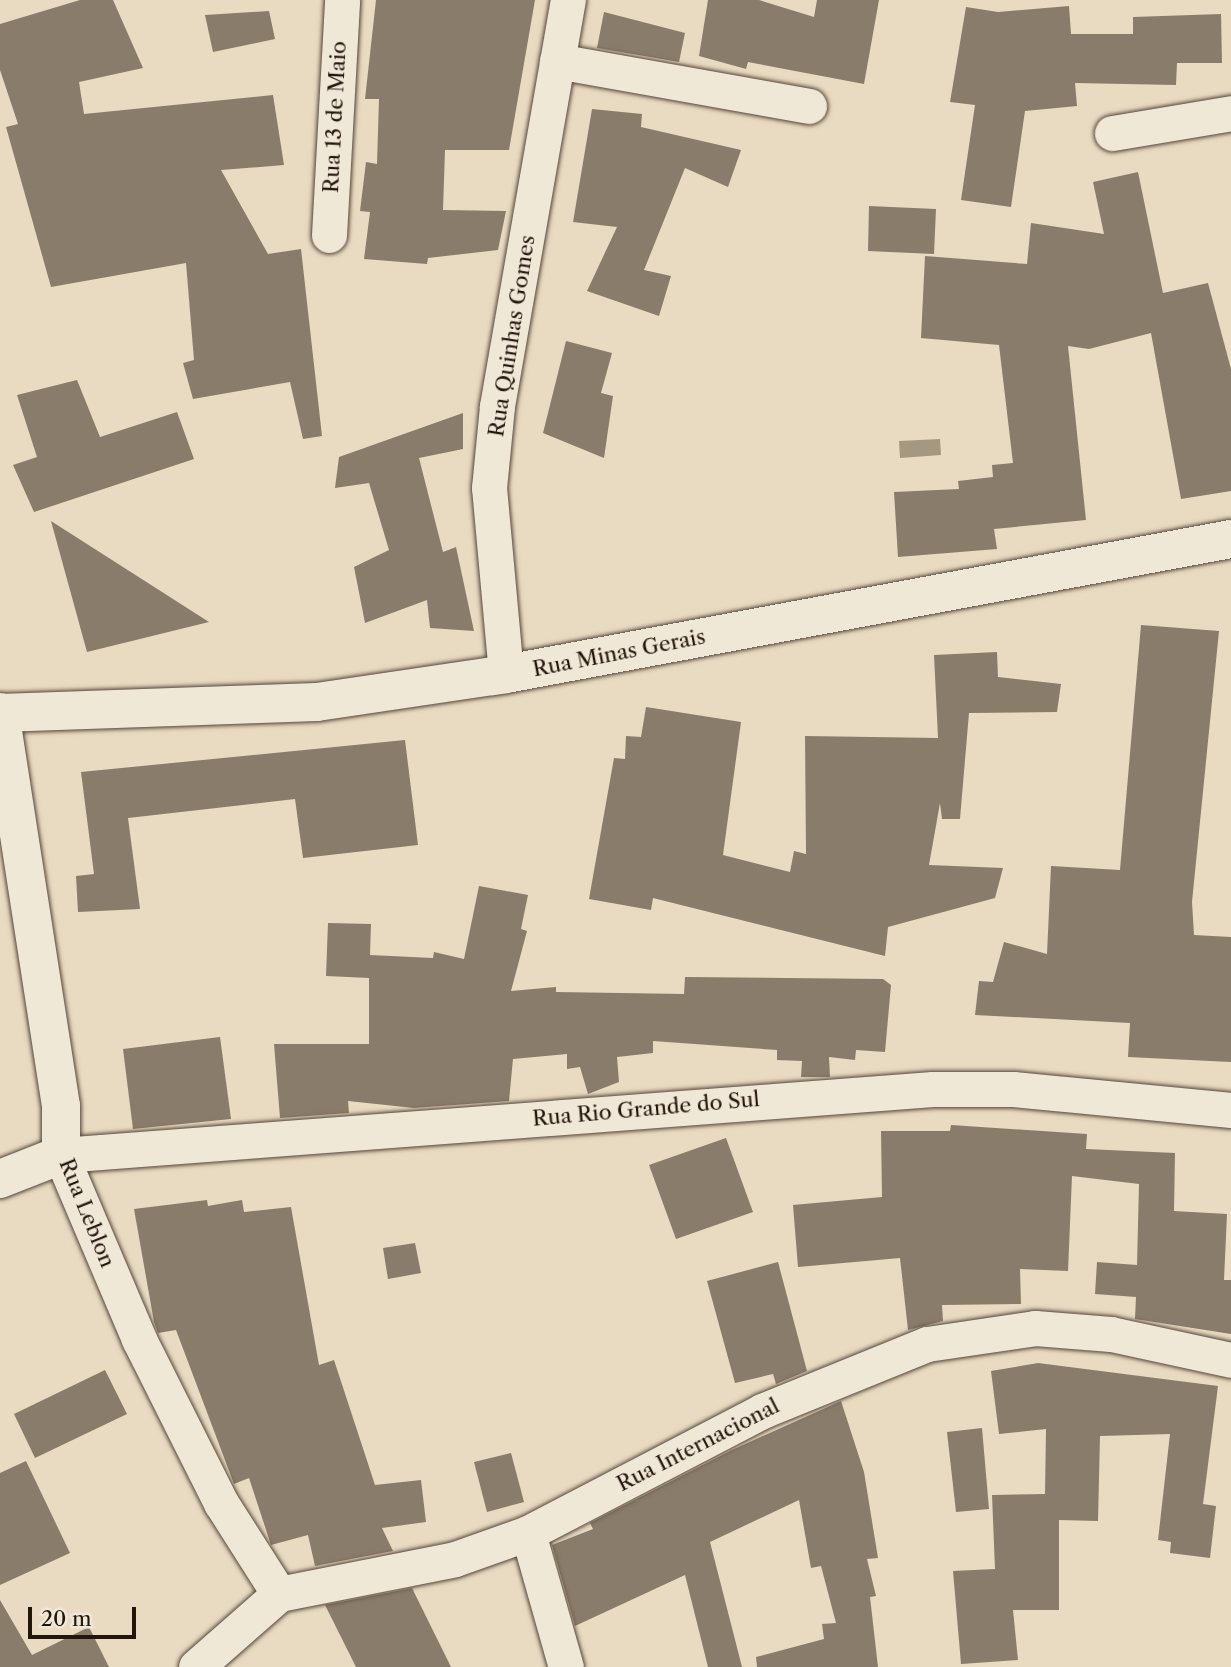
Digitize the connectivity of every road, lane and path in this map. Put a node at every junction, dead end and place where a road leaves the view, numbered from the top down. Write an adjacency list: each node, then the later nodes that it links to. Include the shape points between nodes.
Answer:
1 (342, 0): 7 (street, Rua 13 de Maio)
2 (568, 0): 3 (street, Rua Quinhas Gomes)
3 (558, 61): 4 (street); 9 (street, Rua Quinhas Gomes, via 497,406 489,488)
4 (809, 106)
5 (1231, 113): 6 (street)
6 (1112, 133)
7 (329, 235)
8 (1231, 539): 9 (street, Rua Minas Gerais)
9 (506, 674): 10 (street, Rua Minas Gerais, via 317,702)
10 (0, 713): 12 (street, Rua Leblon, via 61,1106)
11 (1231, 1110): 12 (street, Rua Rio Grande do Sul, via 1013,1089 933,1089)
12 (61, 1156): 13 (street); 16 (street, Rua Leblon, via 139,1339 221,1503)
13 (0, 1180)
14 (1231, 1360): 15 (street, Rua Internacional, via 1111,1334 1035,1328 927,1344 762,1411)
15 (528, 1533): 16 (street, Rua Internacional, via 455,1559); 18 (street)
16 (279, 1594): 17 (street)
17 (196, 1667)
18 (566, 1667)

